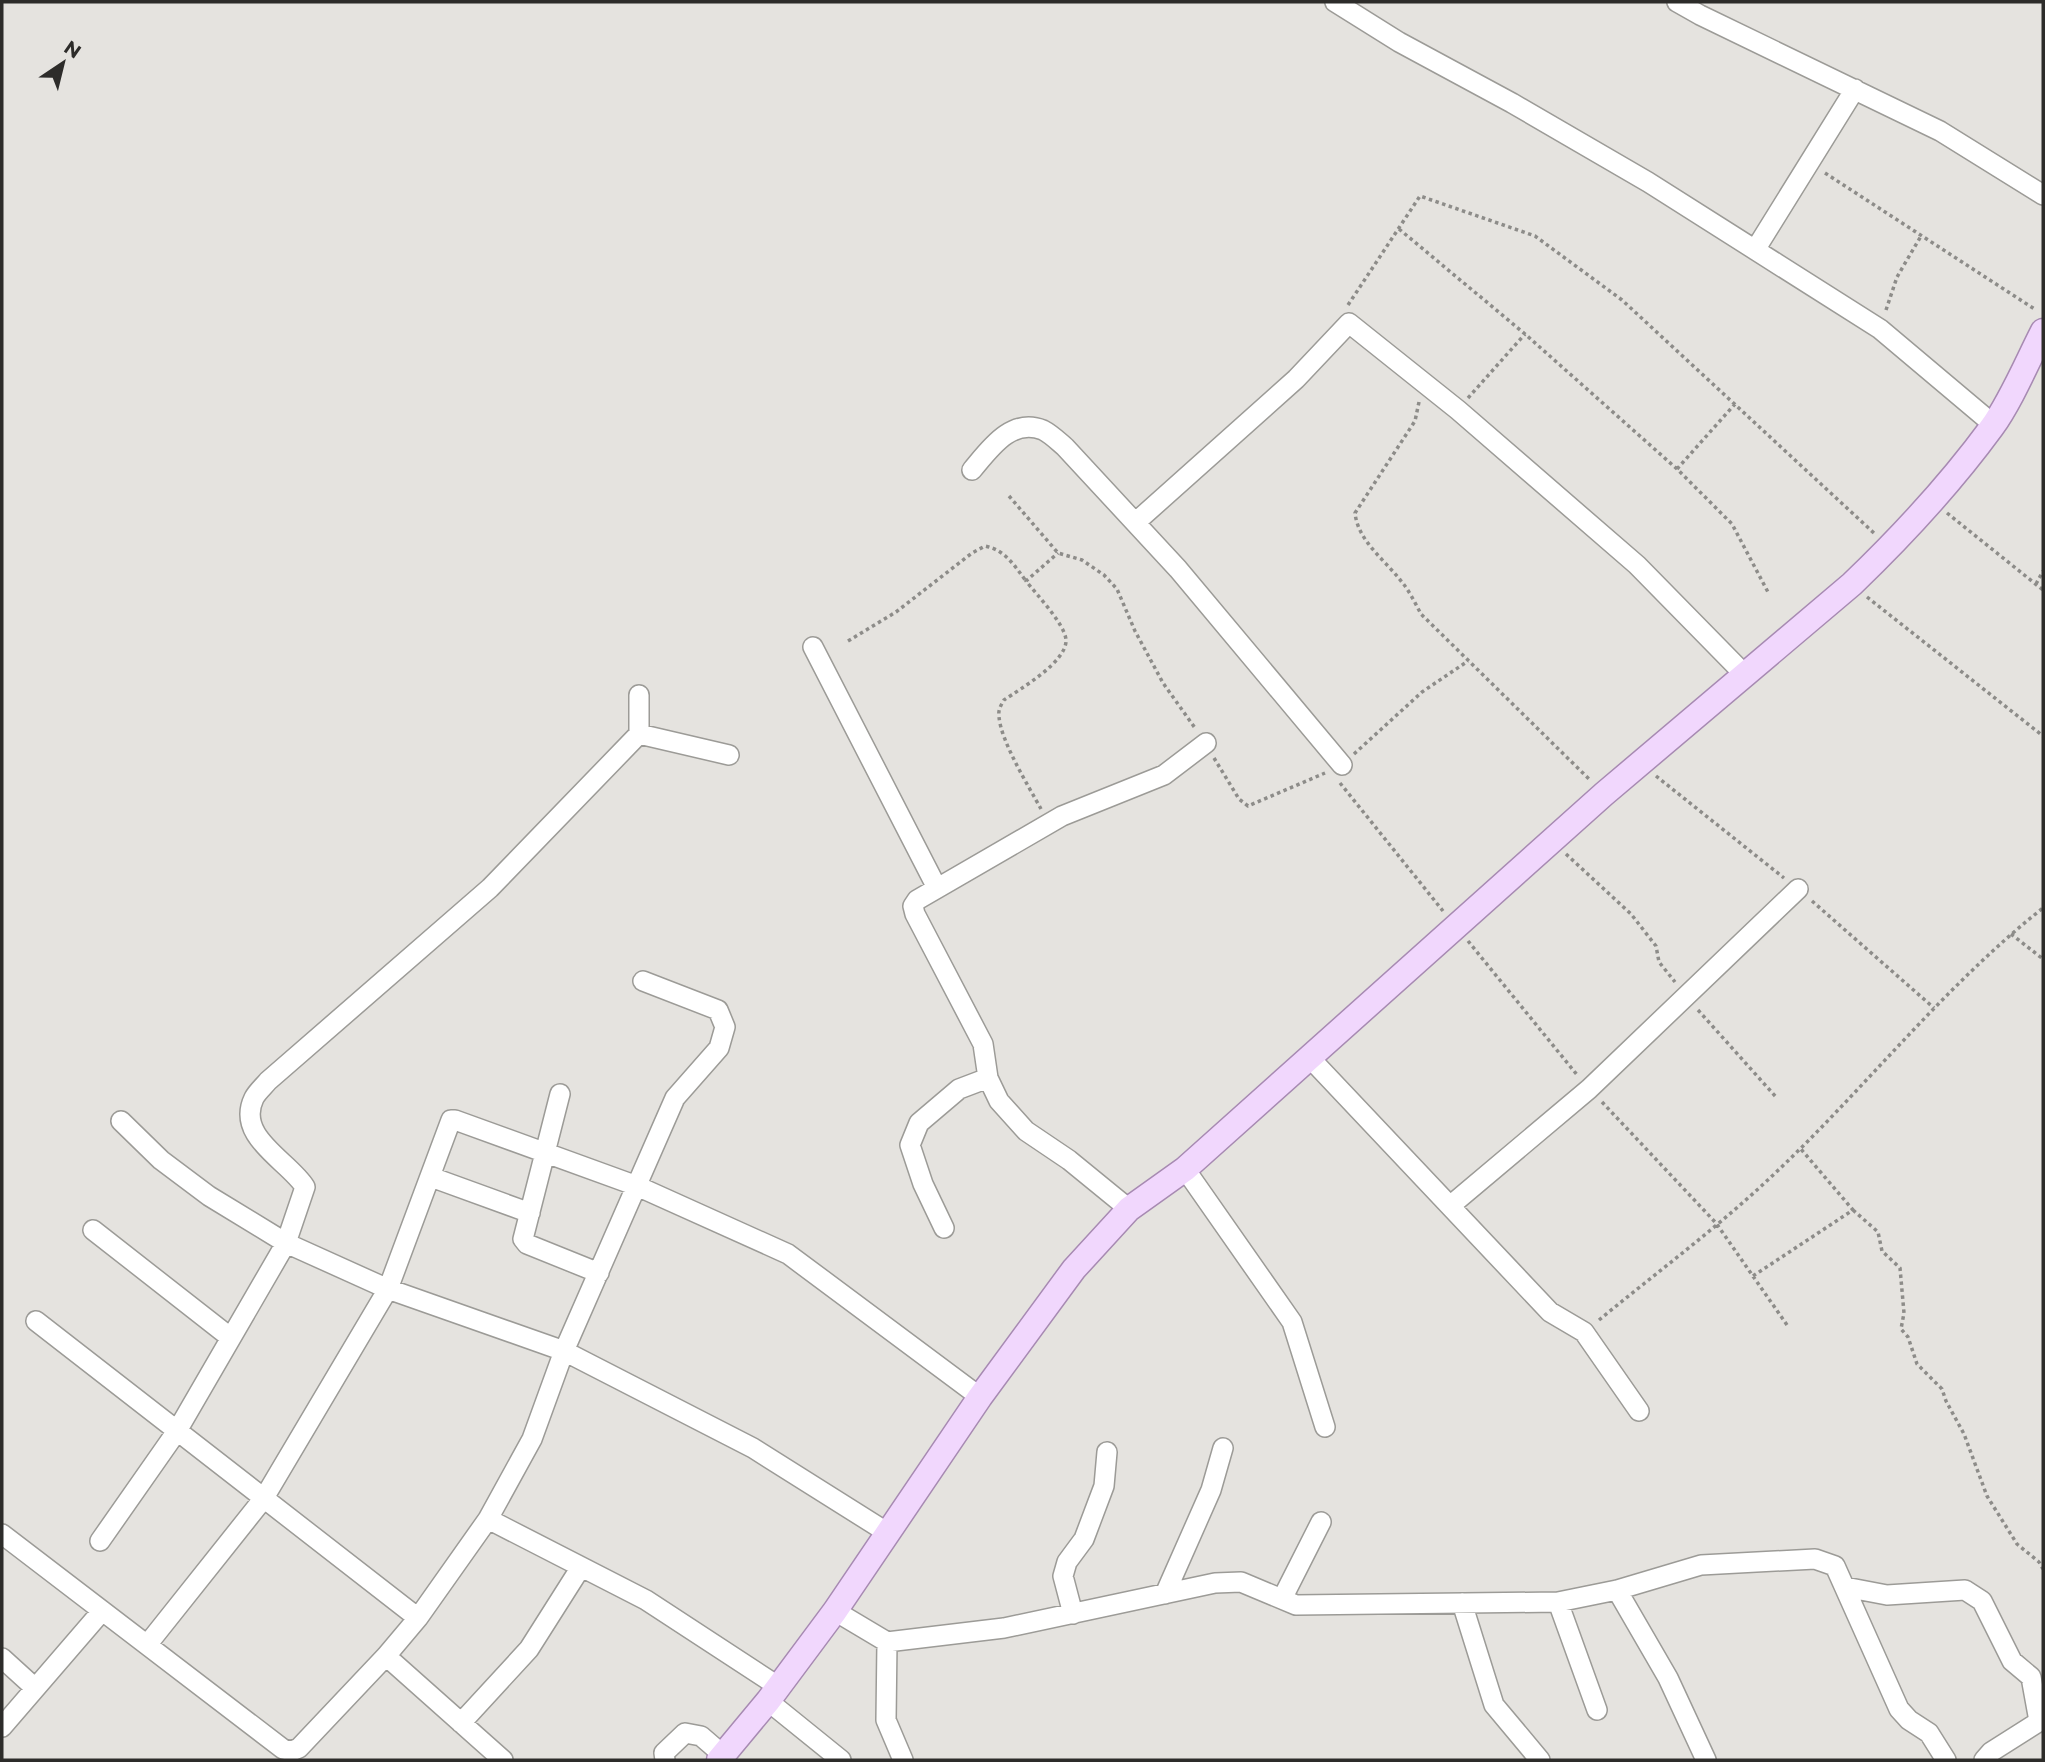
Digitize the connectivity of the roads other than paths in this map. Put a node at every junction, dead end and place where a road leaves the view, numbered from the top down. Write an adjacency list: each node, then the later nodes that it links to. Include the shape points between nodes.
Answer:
1 (1335, 2): 5 (street, via 1648,182)
2 (1677, 2): 3 (street)
3 (1855, 89): 4 (street, via 1940,131); 5 (street)
4 (2043, 195)
5 (1755, 250): 7 (street, via 1880,329)
6 (2043, 331): 7 (main road)
7 (1994, 425): 11 (main road, via 1890,547)
8 (972, 470): 9 (street, via 1015,428 1033,427 1065,447)
9 (1136, 522): 11 (street, via 1296,379 1349,323 1458,410 1637,565); 16 (street, via 1187,579)
10 (813, 647): 17 (street)
11 (1746, 676): 20 (main road, via 1604,794)
12 (639, 695): 13 (street)
13 (639, 734): 15 (street); 33 (street, via 490,888 254,1097 250,1116 256,1133 305,1188)
14 (1206, 743): 17 (street, via 1164,775 1062,816)
15 (729, 755)
16 (1336, 768)
17 (937, 888): 21 (street, via 917,900 915,914 983,1044)
18 (1798, 889): 28 (street, via 1589,1089)
19 (643, 981): 27 (street, via 718,1010 725,1027 719,1048 675,1098)
20 (1310, 1058): 25 (main road); 28 (street)
21 (988, 1078): 29 (street, via 999,1101 1026,1131); 31 (street, via 959,1089 919,1123 910,1146)
22 (560, 1094): 24 (street)
23 (121, 1121): 33 (street, via 161,1160 209,1196)
24 (545, 1153): 26 (street, via 450,1120); 27 (street); 30 (street)
25 (1185, 1169): 29 (main road); 41 (street, via 1292,1322)
26 (431, 1177): 30 (street); 35 (street)
27 (637, 1186): 34 (street); 39 (street, via 788,1254)
28 (1450, 1206): 40 (street, via 1550,1312 1584,1332)
29 (1129, 1209): 39 (main road, via 1073,1269)
30 (530, 1213): 34 (street, via 525,1241)
31 (944, 1228)
32 (93, 1230): 37 (street)
33 (286, 1243): 35 (street); 37 (street)
34 (599, 1273): 38 (street)
35 (388, 1289): 38 (street); 45 (street)
36 (36, 1321): 42 (street)
37 (231, 1338): 42 (street)
38 (564, 1351): 46 (street, via 532,1439); 48 (street, via 753,1448)
39 (980, 1397): 48 (main road)
40 (1639, 1411)
41 (1325, 1427)
42 (177, 1431): 45 (street); 50 (street)
43 (1223, 1448): 54 (street, via 1211,1490)
44 (1107, 1452): 60 (street, via 1104,1486 1084,1539 1063,1576)
45 (264, 1498): 61 (street); 63 (street)
46 (488, 1519): 51 (street); 61 (street)
47 (1321, 1522): 55 (street)
48 (888, 1533): 59 (main road)
49 (2, 1534): 58 (street)
50 (100, 1541)
51 (581, 1567): 67 (street, via 646,1600); 70 (street, via 529,1649)
52 (1845, 1587): 53 (street, via 1835,1566 1815,1559 1781,1559 1701,1566); 69 (street, via 1887,1595 1965,1590 1982,1601 2012,1661 2031,1677); 79 (street, via 1899,1709 1929,1733)
53 (1618, 1590): 56 (street); 78 (street, via 1668,1678)
54 (1165, 1594): 55 (street, via 1241,1582); 60 (street)
55 (1282, 1599): 57 (street, via 1296,1605)
56 (1558, 1602): 57 (street); 68 (street)
57 (1462, 1603): 77 (street, via 1494,1705)
58 (102, 1611): 63 (street); 66 (street)
59 (835, 1611): 62 (street); 67 (main road)
60 (1073, 1614): 62 (street, via 1004,1628)
61 (418, 1618): 64 (street)
62 (887, 1642): 76 (street, via 886,1720)
63 (147, 1645): 64 (street, via 283,1749 292,1751)
64 (386, 1656): 70 (street)
65 (2, 1658): 66 (street)
66 (35, 1688): 71 (street)
67 (773, 1694): 72 (main road); 75 (street)
68 (1597, 1710)
69 (2041, 1720): 80 (street)
70 (461, 1723): 73 (street)
71 (2, 1727)
72 (721, 1758): 74 (street, via 701,1736 685,1733 664,1754)
73 (503, 1760)
74 (665, 1760)
75 (841, 1760)
76 (903, 1760)
77 (1540, 1760)
78 (1706, 1760)
79 (1946, 1760)
80 (1984, 1760)

